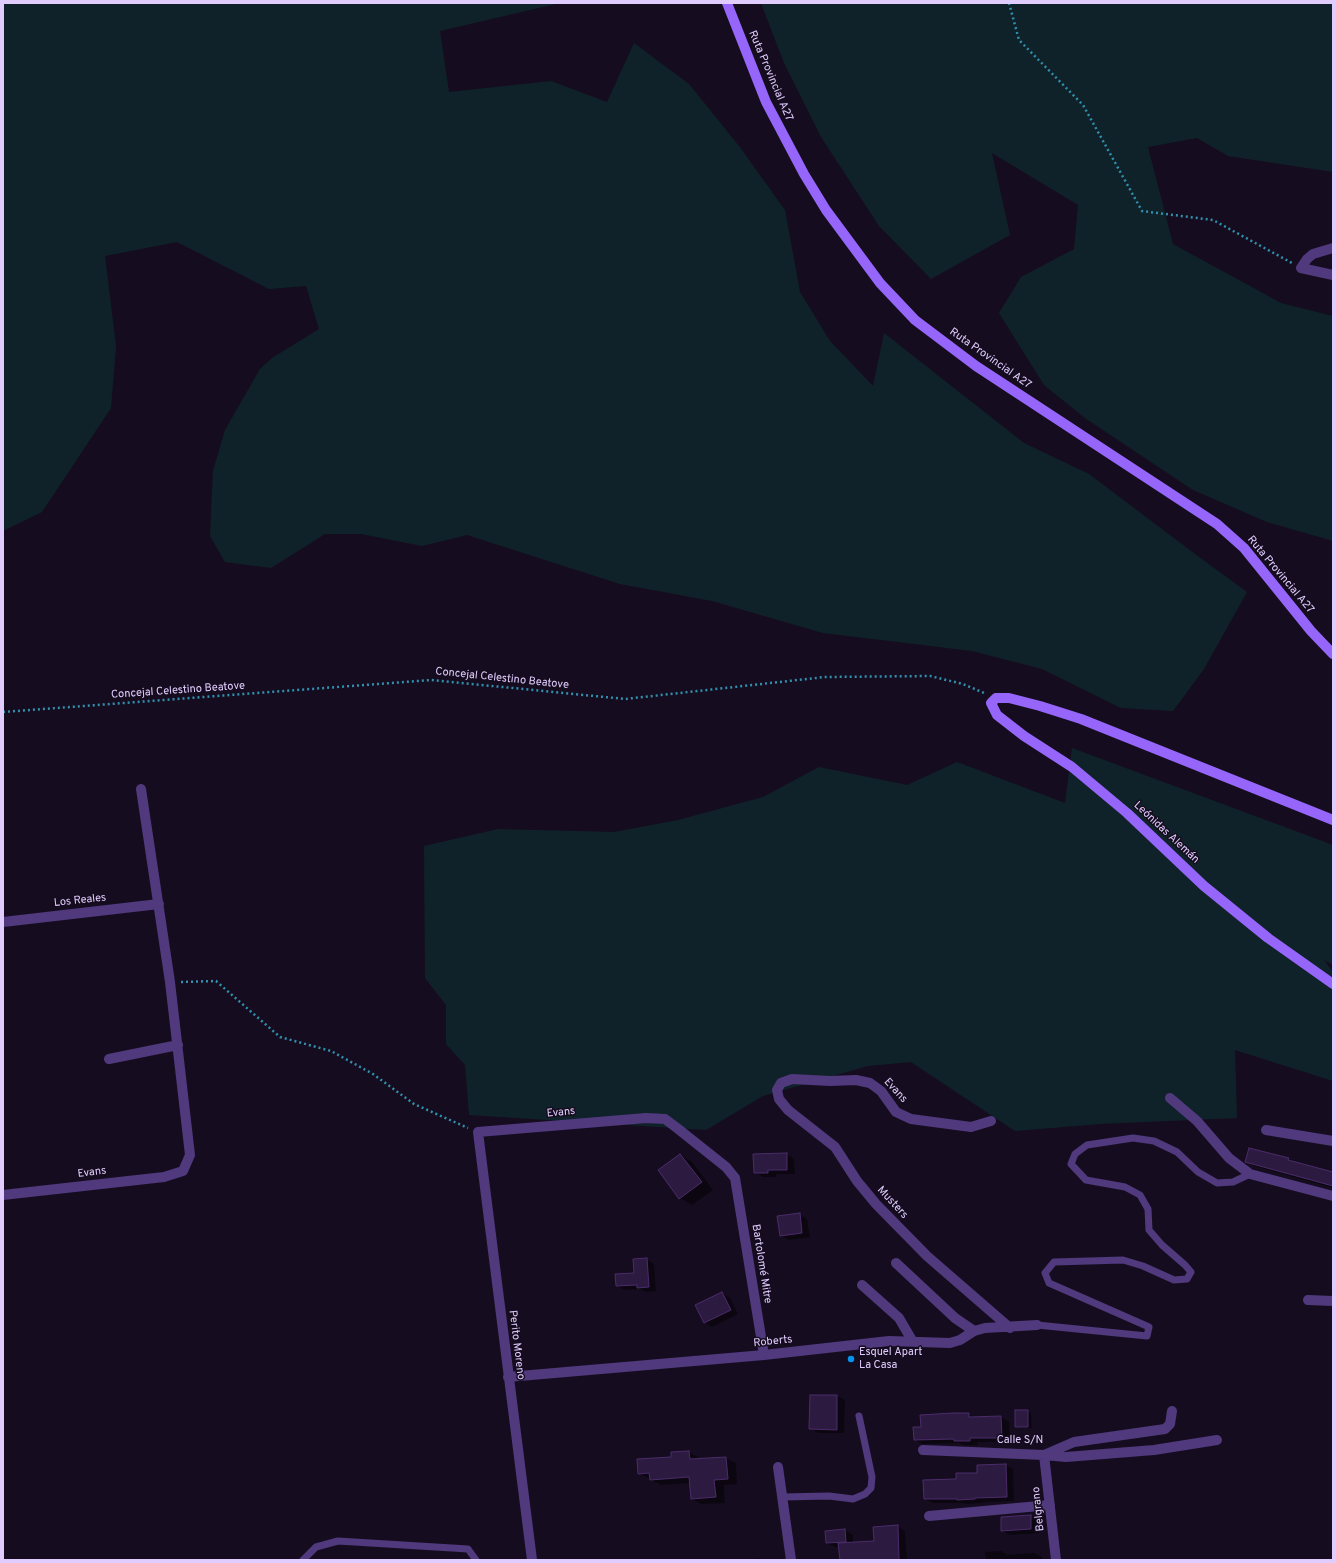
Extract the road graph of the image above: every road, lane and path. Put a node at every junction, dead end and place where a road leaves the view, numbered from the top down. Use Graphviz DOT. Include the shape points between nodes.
graph roads {
  1 [pos="727,3"];
  2 [pos="1009,3"];
  3 [pos="1333,248"];
  4 [pos="1301,268"];
  5 [pos="1333,275"];
  6 [pos="1333,654"];
  7 [pos="996,698"];
  8 [pos="3,712"];
  9 [pos="141,789"];
  10 [pos="1333,820"];
  11 [pos="159,904"];
  12 [pos="3,922"];
  13 [pos="170,982"];
  14 [pos="1333,984"];
  15 [pos="178,1045"];
  16 [pos="109,1059"];
  17 [pos="781,1083"];
  18 [pos="1170,1098"];
  19 [pos="991,1121"];
  20 [pos="1266,1130"];
  21 [pos="478,1132"];
  22 [pos="1333,1141"];
  23 [pos="1250,1174"];
  24 [pos="735,1178"];
  25 [pos="3,1196"];
  26 [pos="1333,1196"];
  27 [pos="896,1263"];
  28 [pos="862,1284"];
  29 [pos="1308,1300"];
  30 [pos="1333,1301"];
  31 [pos="1037,1325"];
  32 [pos="1010,1328"];
  33 [pos="974,1332"];
  34 [pos="913,1342"];
  35 [pos="764,1355"];
  36 [pos="508,1377"];
  37 [pos="1172,1411"];
  38 [pos="859,1416"];
  39 [pos="1217,1440"];
  40 [pos="923,1450"];
  41 [pos="1044,1455"];
  42 [pos="778,1467"];
  43 [pos="782,1497"];
  44 [pos="1050,1505"];
  45 [pos="929,1516"];
  46 [pos="303,1560"];
  47 [pos="476,1560"];
  48 [pos="532,1560"];
  49 [pos="791,1560"];
  50 [pos="1056,1560"];
  1 -- 6 [label="street, Ruta Provincial A27" via="766,102 804,174 826,210 880,283 915,320 976,366 1217,524 1244,548 1311,631"];
  2 -- 4 [label="path" via="1020,40 1084,105 1142,211 1213,220"];
  3 -- 4 [label="street" via="1313,254"];
  4 -- 5 [label="street"];
  7 -- 8 [label="path, Concejal Celestino Beatove" via="963,684 930,676 825,677 625,699 431,680"];
  7 -- 10 [label="street" via="1009,698 1081,719"];
  7 -- 14 [label="street, Leónidas Alemán" via="991,703 997,715 1072,767 1127,813 1204,886 1268,938"];
  9 -- 11 [label="street"];
  11 -- 12 [label="street, Los Reales"];
  11 -- 13 [label="street"];
  13 -- 15 [label="street"];
  13 -- 21 [label="path" via="216,981 280,1037 331,1051 373,1074 414,1104"];
  15 -- 16 [label="street"];
  15 -- 25 [label="street, Evans" via="190,1155 183,1171 164,1177"];
  17 -- 19 [label="street, Evans" via="792,1079 856,1080 870,1083 881,1091 896,1112 911,1119 971,1128"];
  17 -- 32 [label="street, Musters" via="777,1090 778,1099 788,1110 835,1147 876,1204 927,1256"];
  18 -- 23 [label="street" via="1197,1121 1229,1158"];
  20 -- 22 [label="street"];
  21 -- 24 [label="street, Evans" via="646,1118 665,1119 726,1167"];
  21 -- 36 [label="street, Perito Moreno"];
  23 -- 26 [label="street"];
  23 -- 31 [label="lane" via="1233,1182 1217,1183 1198,1172 1177,1152 1154,1141 1132,1138 1087,1145 1074,1154 1071,1164 1086,1180 1125,1187 1140,1195 1148,1209 1149,1230 1191,1272 1187,1279 1174,1280 1123,1260 1054,1262 1045,1273 1049,1283 1148,1327 1147,1336"];
  24 -- 35 [label="street, Bartolomé Mitre"];
  27 -- 33 [label="street" via="955,1318"];
  28 -- 34 [label="street" via="899,1318"];
  29 -- 30 [label="street"];
  31 -- 32 [label="street, Roberts"];
  32 -- 33 [label="street, Roberts" via="985,1328"];
  33 -- 34 [label="street, Roberts" via="950,1343"];
  34 -- 35 [label="street, Roberts" via="889,1341"];
  35 -- 36 [label="street, Roberts"];
  36 -- 48 [label="street, Perito Moreno"];
  37 -- 41 [label="street, Calle S/N" via="1170,1424 1165,1429 1074,1442"];
  38 -- 43 [label="lane" via="872,1477 871,1488 866,1494 853,1499 828,1496"];
  39 -- 41 [label="street" via="1154,1450 1066,1457"];
  40 -- 41 [label="street, Calle S/N"];
  41 -- 44 [label="street, Belgrano"];
  42 -- 43 [label="street"];
  43 -- 49 [label="street"];
  44 -- 45 [label="street"];
  44 -- 50 [label="street, Belgrano"];
  46 -- 47 [label="lane" via="316,1547 338,1541 468,1549"];
}
